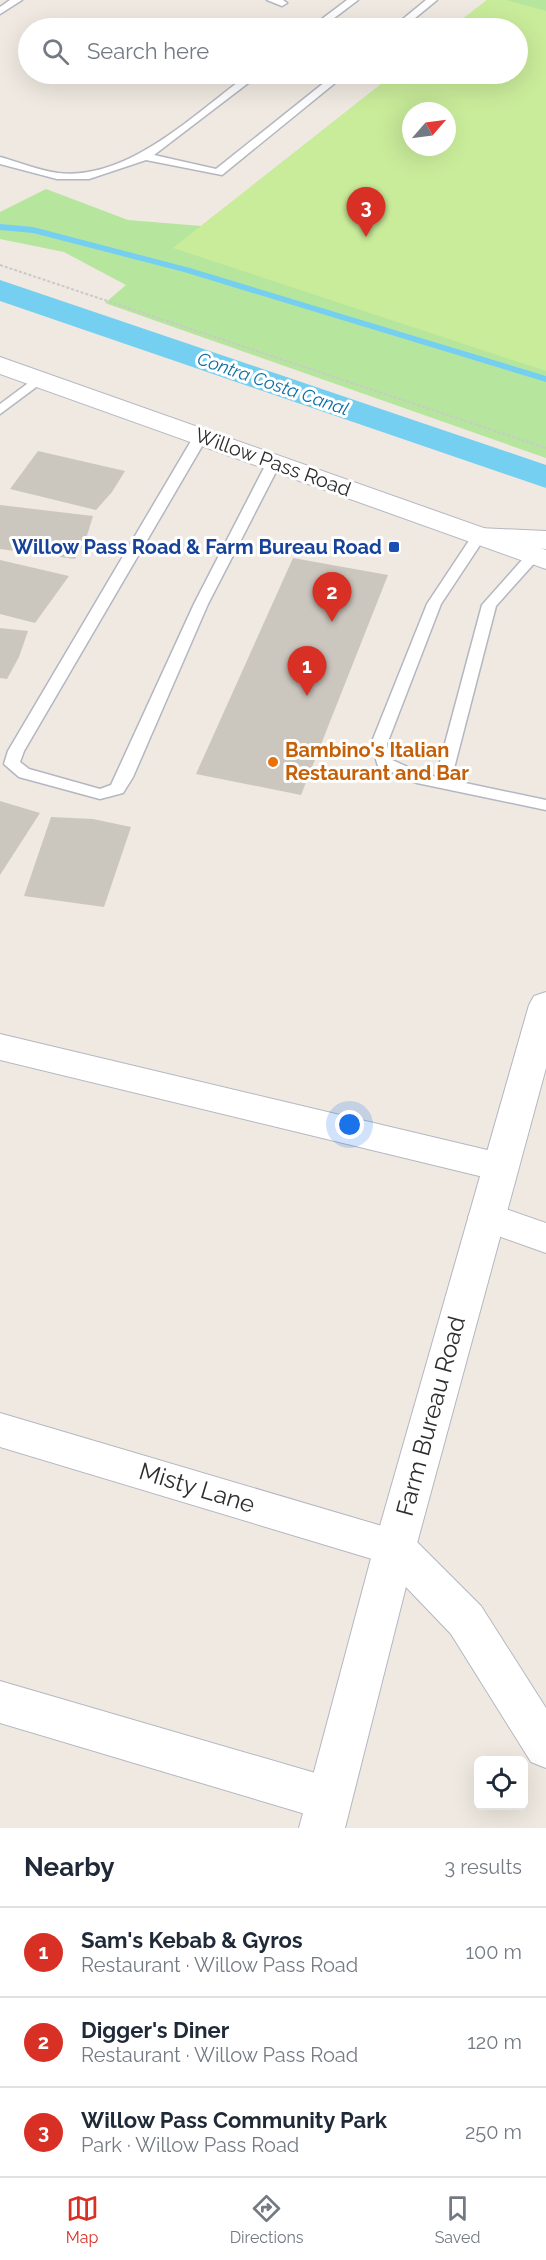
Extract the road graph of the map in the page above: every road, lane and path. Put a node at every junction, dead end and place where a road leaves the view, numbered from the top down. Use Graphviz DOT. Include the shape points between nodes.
graph roads {
  1 [pos="17,0"];
  2 [pos="354,0"];
  3 [pos="432,0"];
  4 [pos="0,11"];
  5 [pos="329,18"];
  6 [pos="410,18"];
  7 [pos="242,84"];
  8 [pos="329,84"];
  9 [pos="145,156"];
  10 [pos="0,160"];
  11 [pos="0,265"];
  12 [pos="0,365"];
  13 [pos="39,379"];
  14 [pos="0,410"];
  15 [pos="201,436"];
  16 [pos="546,448"];
  17 [pos="274,462"];
  18 [pos="479,536"];
  19 [pos="542,552"];
  20 [pos="442,784"];
  21 [pos="546,805"];
  22 [pos="546,1005"];
  23 [pos="0,1047"];
  24 [pos="537,1071"];
  25 [pos="500,1167"];
  26 [pos="486,1217"];
  27 [pos="546,1239"];
  28 [pos="0,1430"];
  29 [pos="394,1547"];
  30 [pos="0,1702"];
  31 [pos="546,1747"];
  32 [pos="325,1813"];
  1 -- 4 [label="lane"];
  2 -- 5 [label="lane"];
  3 -- 6 [label="lane"];
  7 -- 9 [label="lane"];
  8 -- 9 [label="lane" via="218,173"];
  9 -- 10 [label="lane" via="112,171 79,177 42,175"];
  11 -- 16 [label="path"];
  12 -- 13 [label="street, Willow Pass Road"];
  13 -- 14 [label="lane"];
  13 -- 15 [label="street, Willow Pass Road"];
  15 -- 17 [label="street, Willow Pass Road"];
  15 -- 17 [label="lane" via="16,750 12,765 24,773 100,794 117,789 201,604"];
  17 -- 18 [label="street, Willow Pass Road"];
  18 -- 19 [label="street, Willow Pass Road"];
  18 -- 20 [label="lane" via="434,604 379,744 383,762 417,778"];
  19 -- 20 [label="lane" via="489,605"];
  20 -- 21 [label="lane"];
  22 -- 24 [label="street, Farm Bureau Road"];
  23 -- 25 [label="street"];
  24 -- 25 [label="street, Farm Bureau Road"];
  25 -- 26 [label="street, Farm Bureau Road"];
  26 -- 27 [label="street"];
  26 -- 29 [label="street, Farm Bureau Road"];
  28 -- 29 [label="street, Misty Lane"];
  29 -- 31 [label="street" via="466,1620"];
  29 -- 32 [label="street, Farm Bureau Road"];
  30 -- 32 [label="street"];
}
